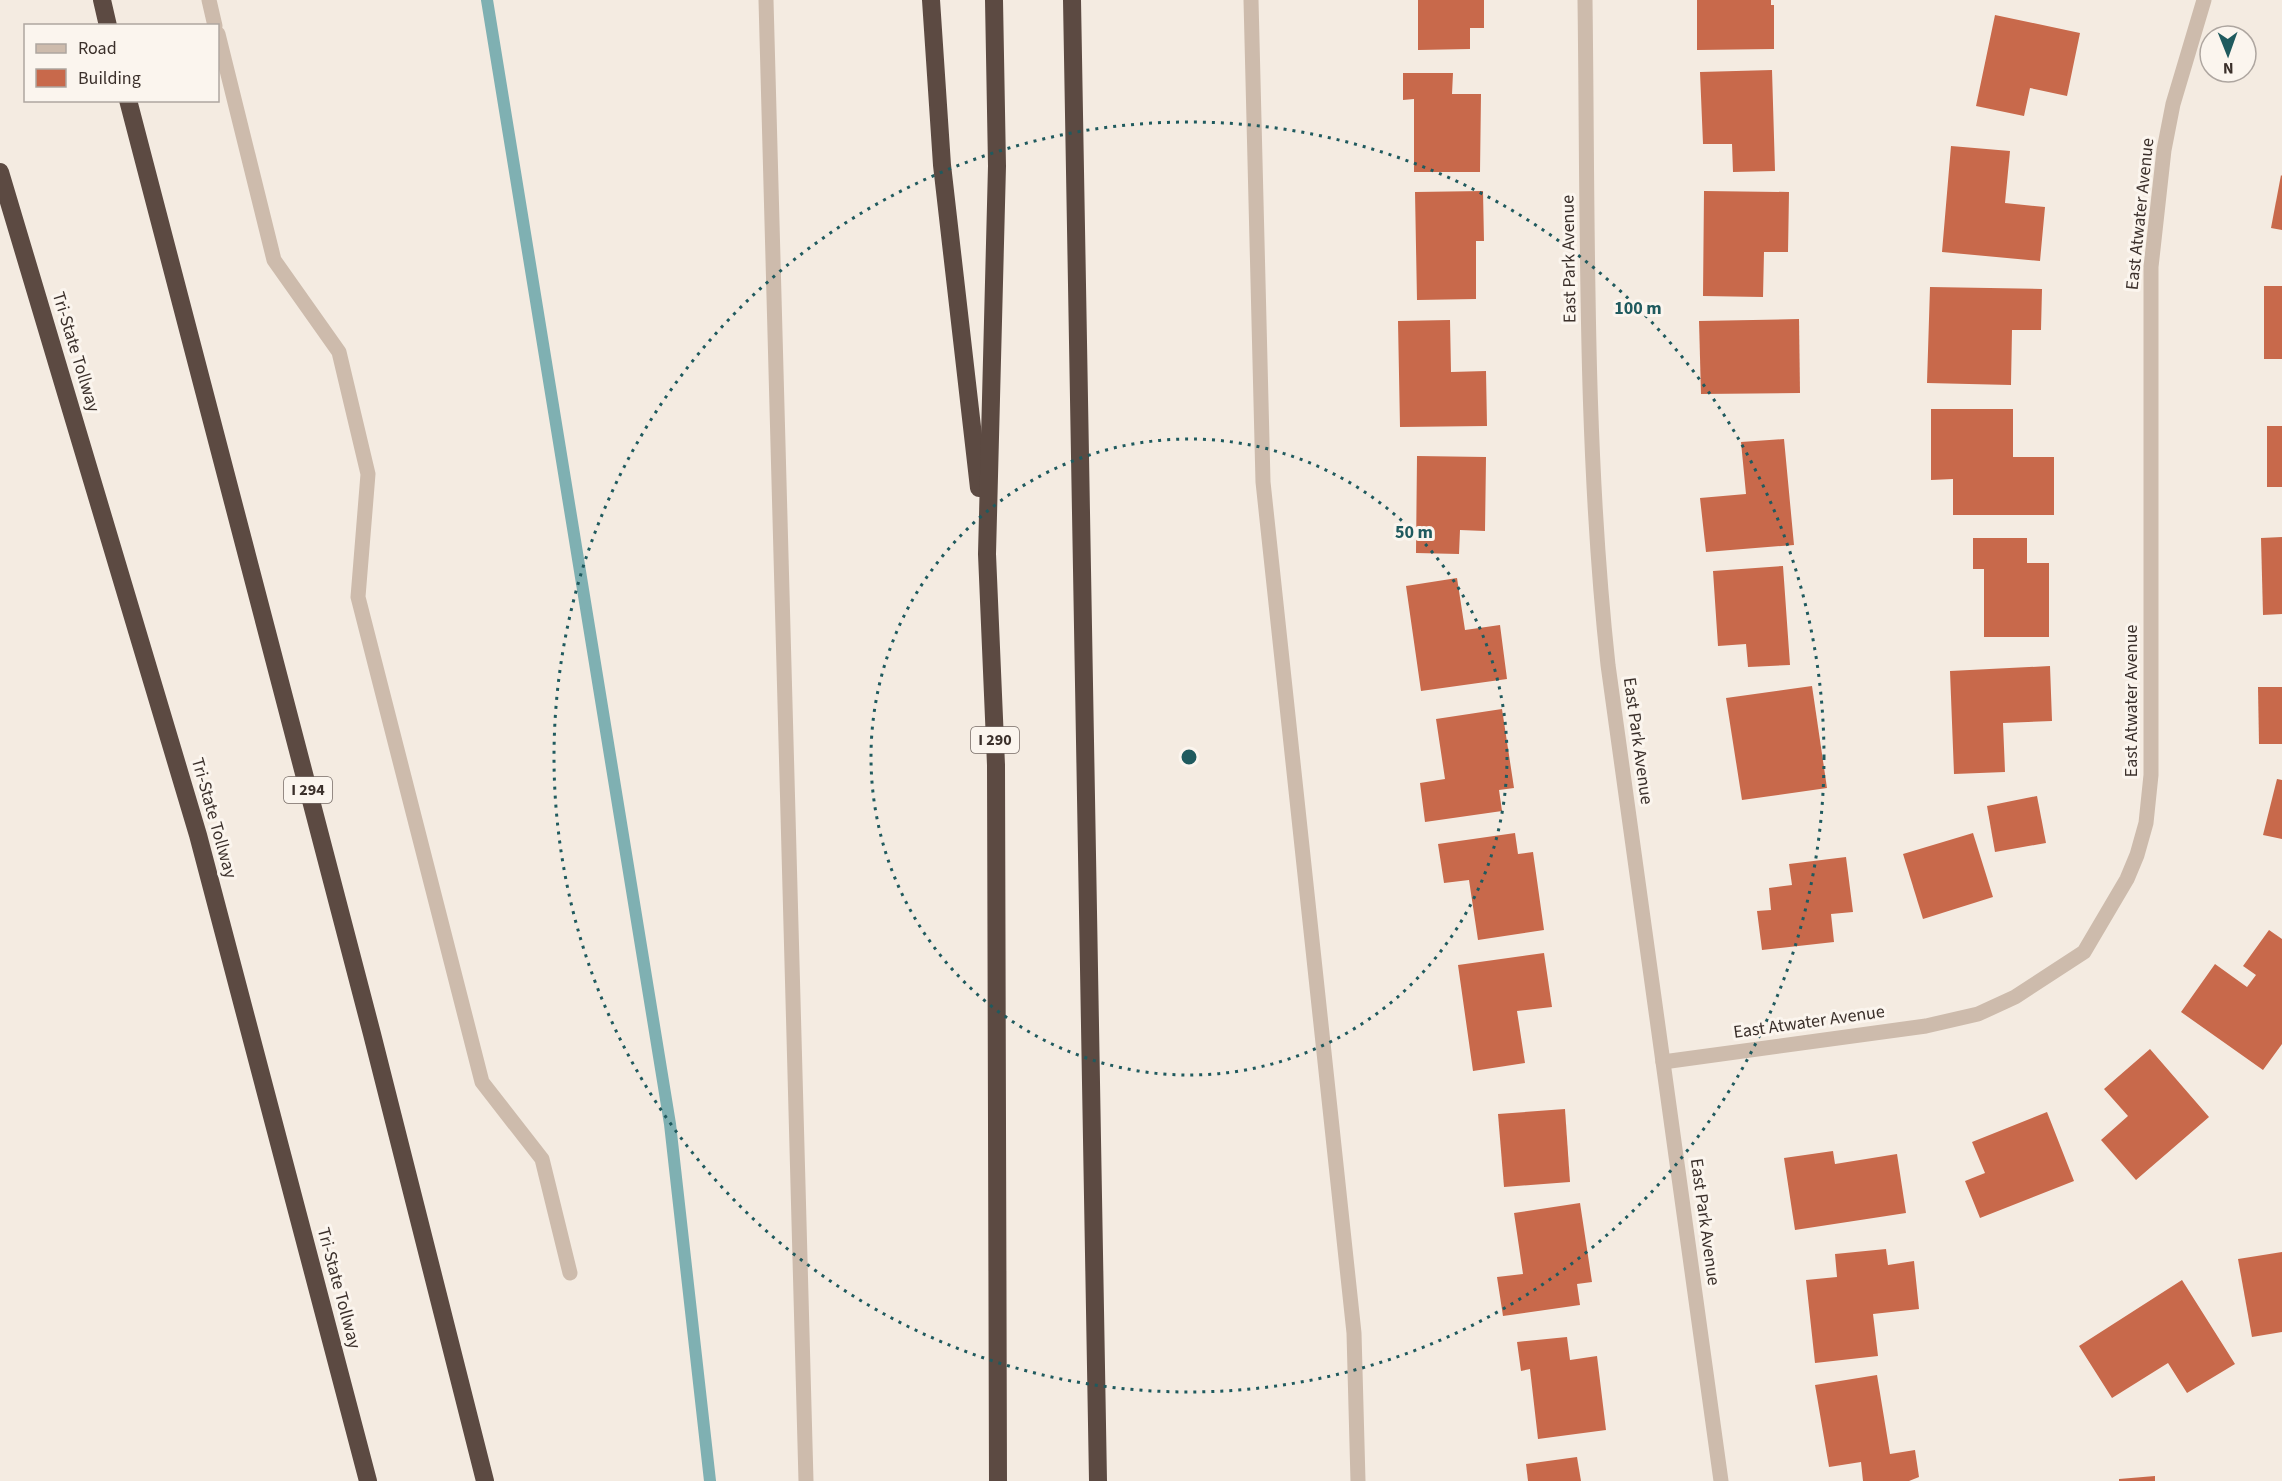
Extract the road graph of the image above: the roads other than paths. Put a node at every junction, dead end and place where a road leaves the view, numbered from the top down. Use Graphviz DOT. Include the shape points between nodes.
graph roads {
  1 [pos="102,0"];
  2 [pos="209,0"];
  3 [pos="766,0"];
  4 [pos="931,0"];
  5 [pos="994,0"];
  6 [pos="1072,0"];
  7 [pos="1251,0"];
  8 [pos="1584,0"];
  9 [pos="2204,0"];
  10 [pos="108,24"];
  11 [pos="215,24"];
  12 [pos="219,38"];
  13 [pos="129,102"];
  14 [pos="0,172"];
  15 [pos="987,554"];
  16 [pos="1663,1062"];
  17 [pos="570,1274"];
  18 [pos="368,1481"];
  19 [pos="485,1481"];
  20 [pos="807,1481"];
  21 [pos="998,1481"];
  22 [pos="1098,1481"];
  23 [pos="1358,1481"];
  24 [pos="1721,1481"];
  1 -- 10 [label="highway"];
  2 -- 11 [label="street"];
  3 -- 20 [label="street"];
  4 -- 15 [label="highway" via="942,165"];
  5 -- 15 [label="highway, I 290" via="997,166"];
  6 -- 22 [label="highway"];
  7 -- 23 [label="street" via="1263,482 1354,1333"];
  8 -- 16 [label="street, East Park Avenue" via="1590,419 1597,558"];
  9 -- 16 [label="street, East Atwater Avenue" via="2179,81 2164,150 2151,267 2151,775 2146,823 2127,879 2084,952 2016,997 1978,1014 1926,1026"];
  12 -- 17 [label="street" via="274,260 339,352 368,474 358,597 482,1082 542,1159"];
  13 -- 19 [label="highway, I 294"];
  14 -- 18 [label="highway, Tri-State Tollway" via="198,836"];
  15 -- 21 [label="highway, I 290" via="996,765"];
  16 -- 24 [label="street, East Park Avenue"];
}
